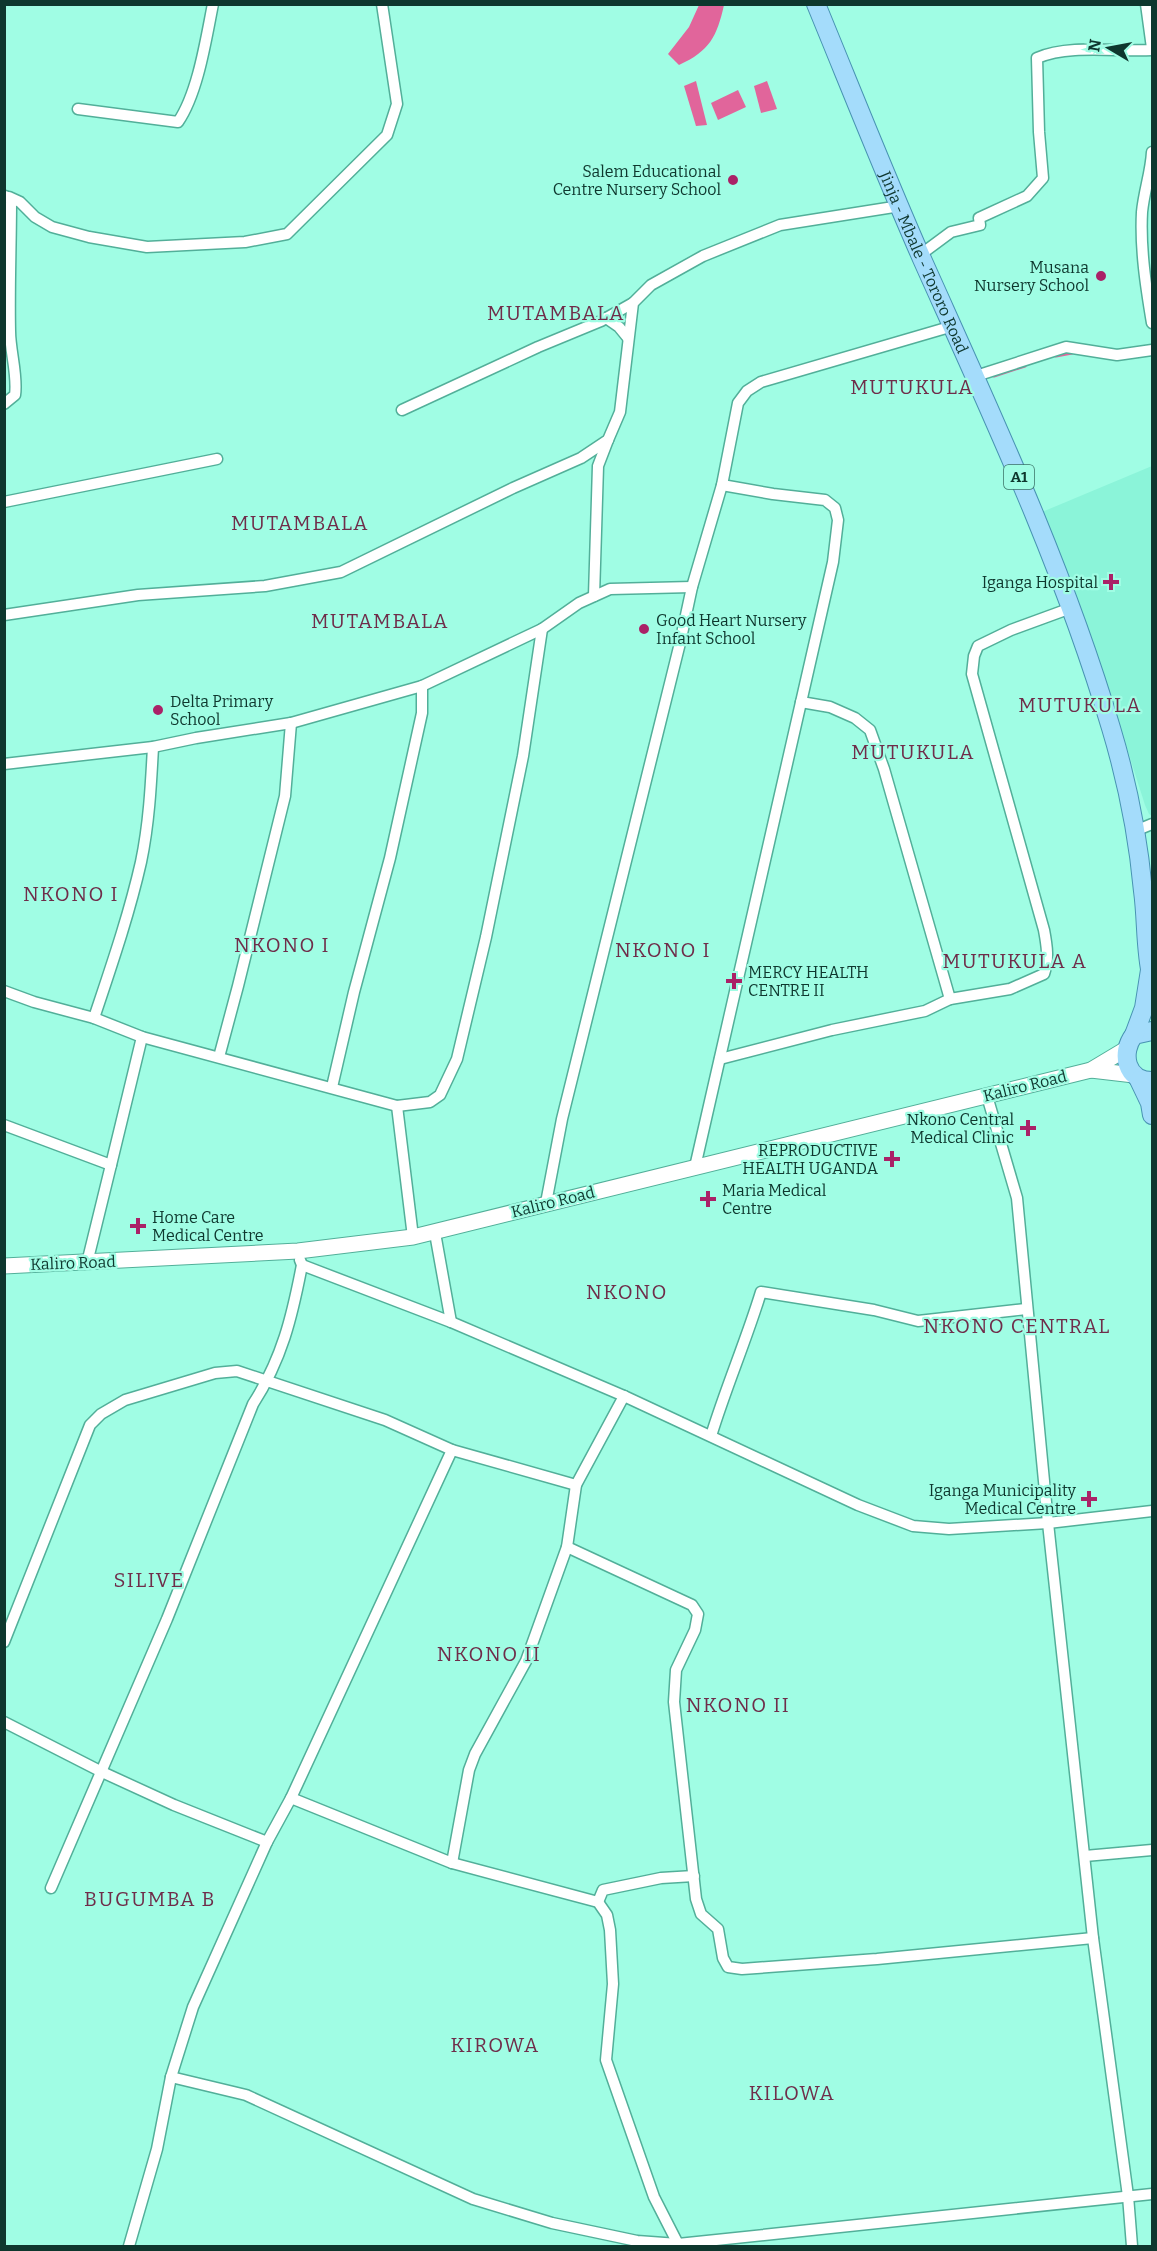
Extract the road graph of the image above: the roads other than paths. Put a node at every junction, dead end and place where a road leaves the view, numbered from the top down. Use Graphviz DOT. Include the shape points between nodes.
graph roads {
  1 [pos="213,4"];
  2 [pos="382,4"];
  3 [pos="816,4"];
  4 [pos="1146,4"];
  5 [pos="1152,49"];
  6 [pos="78,109"];
  7 [pos="1152,152"];
  8 [pos="7,196"];
  9 [pos="900,206"];
  10 [pos="921,255"];
  11 [pos="633,303"];
  12 [pos="606,318"];
  13 [pos="1152,323"];
  14 [pos="953,326"];
  15 [pos="628,338"];
  16 [pos="1152,350"];
  17 [pos="976,376"];
  18 [pos="4,404"];
  19 [pos="402,410"];
  20 [pos="608,440"];
  21 [pos="216,459"];
  22 [pos="722,485"];
  23 [pos="4,502"];
  24 [pos="692,588"];
  25 [pos="594,596"];
  26 [pos="1071,608"];
  27 [pos="4,615"];
  28 [pos="542,629"];
  29 [pos="422,686"];
  30 [pos="801,702"];
  31 [pos="291,723"];
  32 [pos="153,747"];
  33 [pos="4,764"];
  34 [pos="1152,824"];
  35 [pos="1135,831"];
  36 [pos="1151,975"];
  37 [pos="4,991"];
  38 [pos="950,999"];
  39 [pos="94,1018"];
  40 [pos="1152,1030"];
  41 [pos="142,1037"];
  42 [pos="1130,1042"];
  43 [pos="219,1057"];
  44 [pos="720,1059"];
  45 [pos="1091,1070"];
  46 [pos="1142,1078"];
  47 [pos="332,1088"];
  48 [pos="987,1096"];
  49 [pos="397,1106"];
  50 [pos="1152,1115"];
  51 [pos="4,1125"];
  52 [pos="111,1165"];
  53 [pos="695,1167"];
  54 [pos="546,1203"];
  55 [pos="435,1233"];
  56 [pos="413,1237"];
  57 [pos="300,1258"];
  58 [pos="87,1263"];
  59 [pos="4,1266"];
  60 [pos="1026,1309"];
  61 [pos="451,1322"];
  62 [pos="269,1380"];
  63 [pos="624,1396"];
  64 [pos="711,1436"];
  65 [pos="452,1450"];
  66 [pos="576,1485"];
  67 [pos="1152,1511"];
  68 [pos="1048,1523"];
  69 [pos="567,1546"];
  70 [pos="4,1642"];
  71 [pos="4,1722"];
  72 [pos="102,1772"];
  73 [pos="291,1797"];
  74 [pos="267,1842"];
  75 [pos="1152,1850"];
  76 [pos="1085,1856"];
  77 [pos="452,1863"];
  78 [pos="694,1876"];
  79 [pos="51,1888"];
  80 [pos="598,1902"];
  81 [pos="1093,1938"];
  82 [pos="171,2077"];
  83 [pos="1152,2194"];
  84 [pos="1128,2196"];
  85 [pos="678,2245"];
  86 [pos="129,2247"];
  87 [pos="1132,2247"];
  1 -- 6 [label="street" via="201,61 178,122"];
  2 -- 8 [label="street" via="397,104 387,135 287,234 245,242 147,247 52,227"];
  3 -- 9 [label="main road, Jinja - Mbale - Tororo Road / A1"];
  4 -- 5 [label="street"];
  5 -- 10 [label="street" via="1071,50 1037,58 1043,178 1027,196 979,218 980,225 951,232"];
  7 -- 13 [label="street" via="1142,212 1143,261"];
  8 -- 18 [label="street" via="11,200 10,332 17,385 15,395"];
  9 -- 10 [label="main road, Jinja - Mbale - Tororo Road / A1"];
  9 -- 11 [label="street" via="780,225 703,256 651,285"];
  10 -- 14 [label="main road, Jinja - Mbale - Tororo Road / A1"];
  11 -- 12 [label="street"];
  11 -- 15 [label="street"];
  12 -- 15 [label="street"];
  12 -- 19 [label="street"];
  14 -- 17 [label="main road, Jinja - Mbale - Tororo Road / A1"];
  14 -- 22 [label="street" via="761,382 747,391 738,403"];
  15 -- 20 [label="street" via="620,412"];
  16 -- 17 [label="street" via="1117,355 1066,348"];
  17 -- 26 [label="main road, Jinja - Mbale - Tororo Road / A1" via="1053,556"];
  20 -- 25 [label="street" via="598,466"];
  20 -- 27 [label="street" via="581,459 341,572 265,586 138,595"];
  21 -- 23 [label="street"];
  22 -- 24 [label="street"];
  22 -- 30 [label="street" via="825,500 835,508 838,520 833,562"];
  24 -- 25 [label="street" via="610,589"];
  24 -- 54 [label="street" via="562,1119"];
  25 -- 28 [label="street"];
  26 -- 35 [label="main road, Jinja - Mbale - Tororo Road / A1" via="1111,727"];
  26 -- 38 [label="street" via="978,646 972,674 1044,930 1044,974 1010,989"];
  28 -- 29 [label="street"];
  28 -- 49 [label="street" via="523,756 457,1059 440,1095 430,1102"];
  29 -- 31 [label="street"];
  29 -- 47 [label="street" via="422,713 390,858"];
  30 -- 38 [label="street" via="830,707 870,730"];
  30 -- 44 [label="street"];
  31 -- 32 [label="street"];
  31 -- 43 [label="street" via="285,796"];
  32 -- 33 [label="street"];
  32 -- 39 [label="street" via="151,801 141,862"];
  34 -- 35 [label="street"];
  35 -- 36 [label="main road, Jinja - Mbale - Tororo Road / A1"];
  36 -- 42 [label="main road, Jinja - Mbale - Tororo Road / A1" via="1144,1008"];
  37 -- 39 [label="street"];
  38 -- 44 [label="street" via="925,1011"];
  39 -- 41 [label="street"];
  40 -- 42 [label="main road"];
  41 -- 43 [label="street"];
  41 -- 52 [label="street"];
  42 -- 45 [label="main road, Kaliro Road"];
  42 -- 46 [label="main road" via="1128,1064"];
  43 -- 47 [label="street"];
  44 -- 53 [label="street"];
  45 -- 46 [label="main road, Kaliro Road"];
  45 -- 48 [label="main road, Kaliro Road"];
  46 -- 50 [label="main road"];
  47 -- 49 [label="street"];
  48 -- 53 [label="main road, Kaliro Road"];
  48 -- 60 [label="street" via="1017,1198"];
  49 -- 56 [label="street"];
  51 -- 52 [label="street"];
  52 -- 58 [label="street"];
  53 -- 54 [label="main road, Kaliro Road"];
  54 -- 55 [label="main road, Kaliro Road"];
  55 -- 56 [label="main road, Kaliro Road"];
  55 -- 61 [label="street"];
  56 -- 57 [label="main road, Kaliro Road"];
  57 -- 58 [label="main road, Kaliro Road"];
  57 -- 61 [label="street"];
  57 -- 62 [label="street" via="290,1325"];
  58 -- 59 [label="main road, Kaliro Road"];
  60 -- 64 [label="street" via="918,1321 761,1292"];
  60 -- 68 [label="street"];
  61 -- 63 [label="street"];
  62 -- 65 [label="street" via="385,1420"];
  62 -- 70 [label="street" via="237,1371 215,1373 125,1401 101,1414 90,1425 79,1449"];
  62 -- 72 [label="street" via="248,1415"];
  63 -- 64 [label="street"];
  63 -- 66 [label="street"];
  64 -- 68 [label="street" via="858,1505 913,1526 949,1529"];
  65 -- 66 [label="street"];
  65 -- 73 [label="street"];
  66 -- 69 [label="street"];
  67 -- 68 [label="street"];
  68 -- 76 [label="street"];
  69 -- 77 [label="street" via="526,1661 469,1770"];
  69 -- 78 [label="street" via="692,1605 698,1614 695,1630 676,1670 674,1702"];
  71 -- 72 [label="street"];
  72 -- 74 [label="street"];
  72 -- 79 [label="street"];
  73 -- 74 [label="street"];
  73 -- 77 [label="street"];
  74 -- 82 [label="street" via="193,2007"];
  75 -- 76 [label="street"];
  76 -- 81 [label="street"];
  77 -- 80 [label="street"];
  78 -- 80 [label="street" via="661,1878 603,1890"];
  78 -- 81 [label="street" via="701,1914 718,1929 728,1967 877,1959"];
  80 -- 85 [label="street" via="607,1915 610,1930 612,1984 606,2060 654,2197"];
  81 -- 84 [label="street"];
  82 -- 85 [label="street" via="246,2095 473,2199 552,2223 637,2241"];
  82 -- 86 [label="street" via="157,2149"];
  83 -- 84 [label="street"];
  84 -- 85 [label="street"];
  84 -- 87 [label="street"];
}
